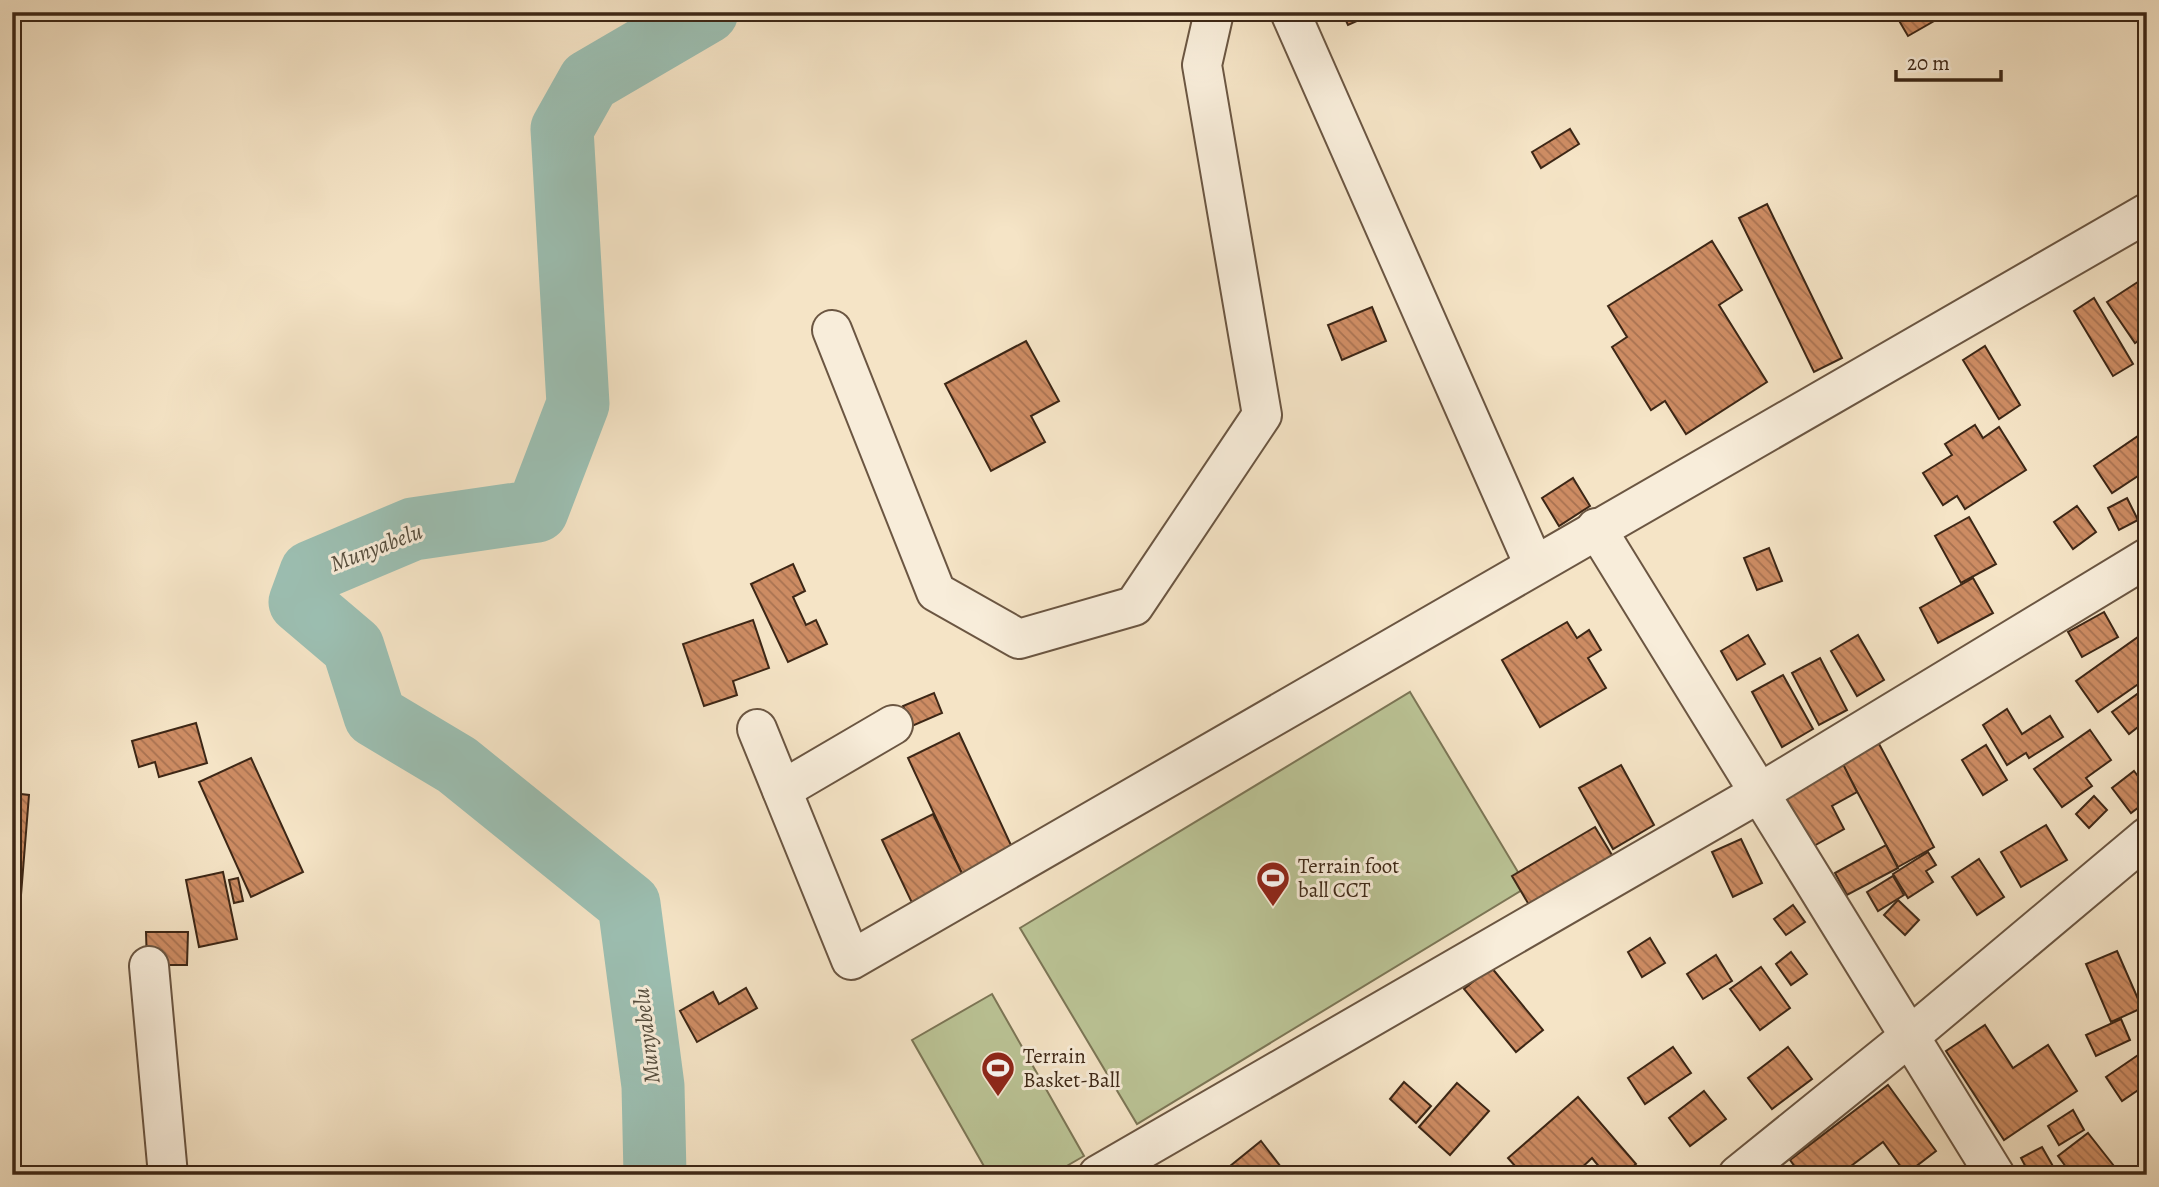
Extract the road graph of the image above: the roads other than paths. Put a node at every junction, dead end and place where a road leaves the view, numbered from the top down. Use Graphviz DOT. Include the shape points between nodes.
graph roads {
  1 [pos="1214,12"];
  2 [pos="1290,12"];
  3 [pos="2147,213"];
  4 [pos="832,330"];
  5 [pos="1596,528"];
  6 [pos="2147,558"];
  7 [pos="1534,565"];
  8 [pos="893,724"];
  9 [pos="757,729"];
  10 [pos="782,790"];
  11 [pos="1761,792"];
  12 [pos="2147,836"];
  13 [pos="149,966"];
  14 [pos="1910,1036"];
  15 [pos="168,1175"];
  16 [pos="1098,1175"];
  17 [pos="1738,1175"];
  18 [pos="1995,1175"];
  1 -- 4 [label="street" via="1202,65 1262,415 1134,606 1019,639 936,592"];
  2 -- 7 [label="street"];
  3 -- 5 [label="street"];
  5 -- 7 [label="street"];
  5 -- 11 [label="street"];
  6 -- 11 [label="street"];
  7 -- 10 [label="street" via="851,960"];
  8 -- 10 [label="street"];
  9 -- 10 [label="street"];
  11 -- 14 [label="street"];
  11 -- 16 [label="street"];
  12 -- 14 [label="street"];
  13 -- 15 [label="street"];
  14 -- 17 [label="street"];
  14 -- 18 [label="street"];
}
